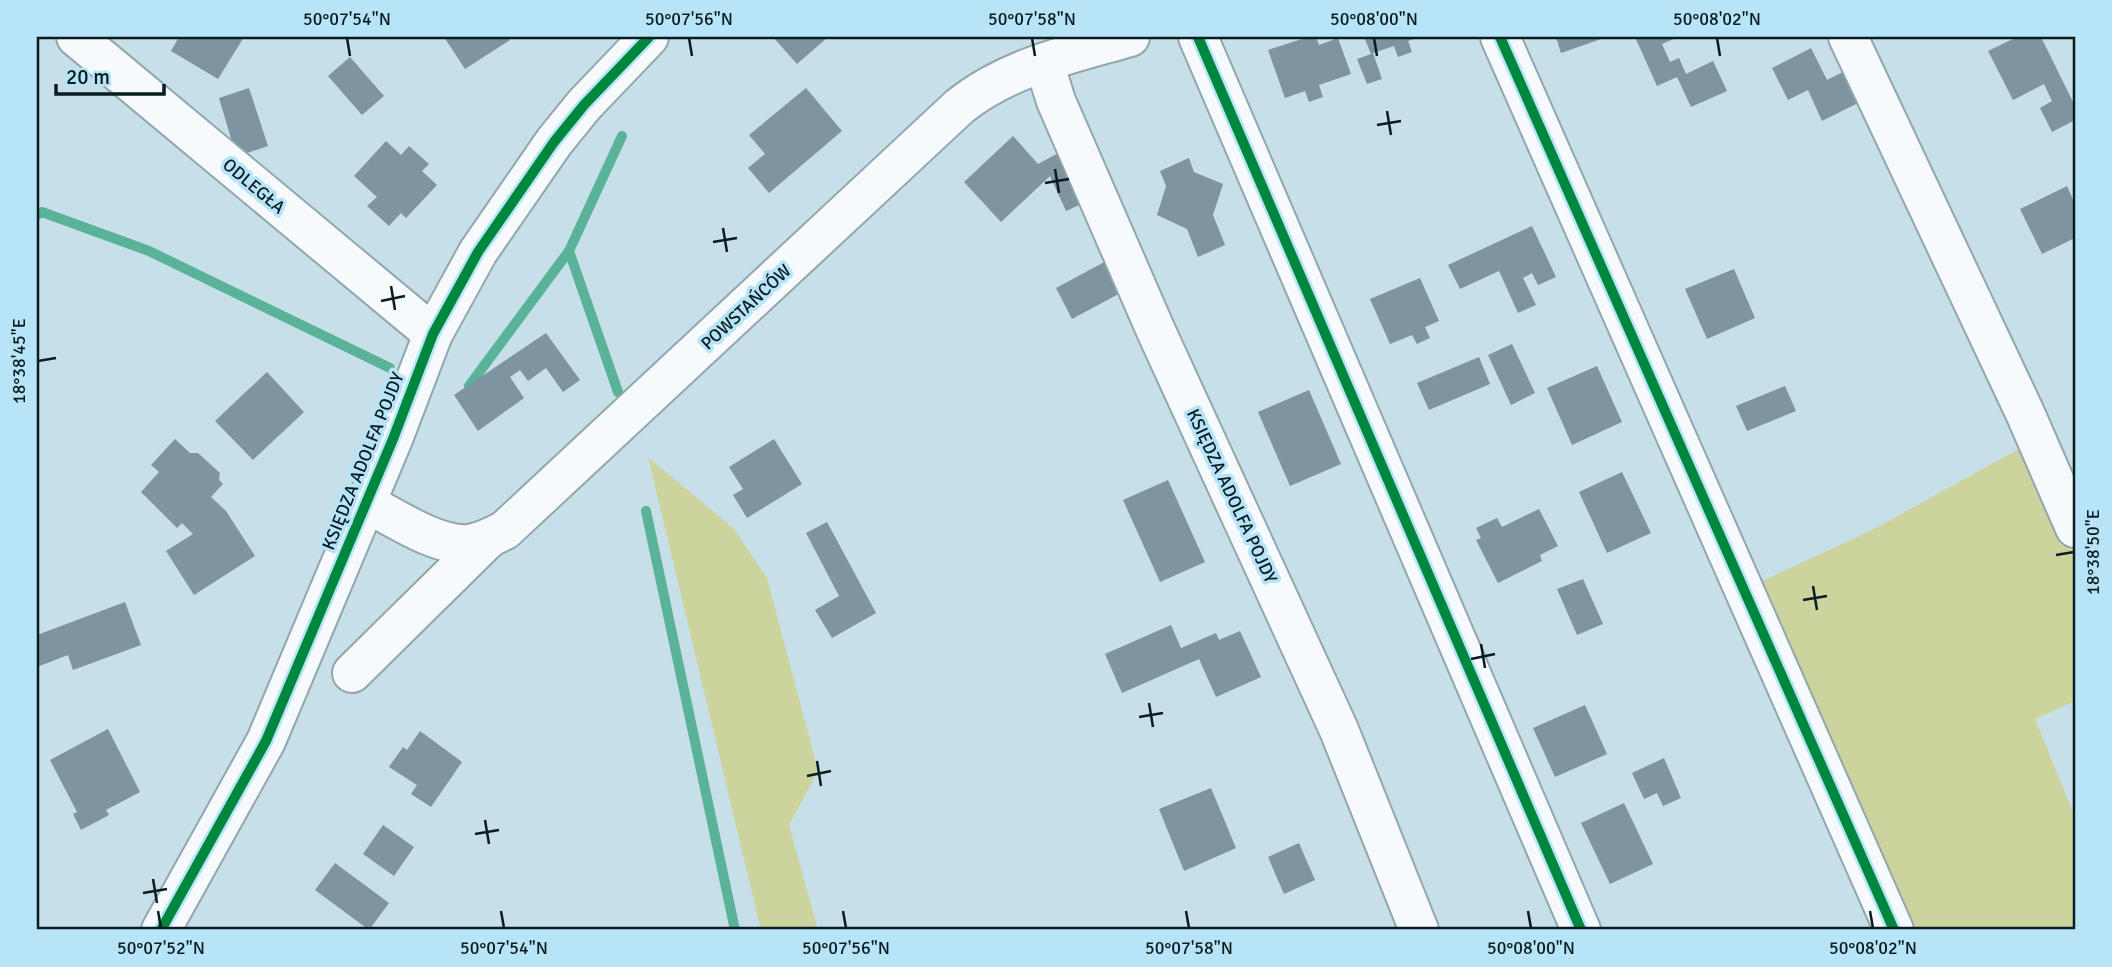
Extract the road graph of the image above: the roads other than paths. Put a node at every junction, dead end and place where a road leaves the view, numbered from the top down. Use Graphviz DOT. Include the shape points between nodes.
graph roads {
  1 [pos="76,37"];
  2 [pos="647,37"];
  3 [pos="1130,37"];
  4 [pos="1198,37"];
  5 [pos="1500,37"];
  6 [pos="1848,37"];
  7 [pos="1044,63"];
  8 [pos="433,334"];
  9 [pos="366,503"];
  10 [pos="2075,528"];
  11 [pos="487,540"];
  12 [pos="352,673"];
  13 [pos="164,928"];
  14 [pos="1419,930"];
  15 [pos="1581,930"];
  16 [pos="1894,930"];
  1 -- 8 [label="street, ODLEGŁA"];
  2 -- 8 [label="street, KSIĘDZA ADOLFA POJDY" via="554,142 478,252"];
  3 -- 7 [label="street, POWSTAŃCÓW"];
  4 -- 15 [label="street"];
  5 -- 16 [label="street"];
  6 -- 10 [label="street"];
  7 -- 11 [label="street, POWSTAŃCÓW" via="998,80 960,106 523,516"];
  7 -- 14 [label="street, KSIĘDZA ADOLFA POJDY" via="1056,101 1156,331 1339,730"];
  8 -- 9 [label="street, KSIĘDZA ADOLFA POJDY"];
  9 -- 11 [label="street, POWSTAŃCÓW" via="448,542"];
  9 -- 13 [label="street, KSIĘDZA ADOLFA POJDY" via="266,741"];
  11 -- 12 [label="street"];
}
